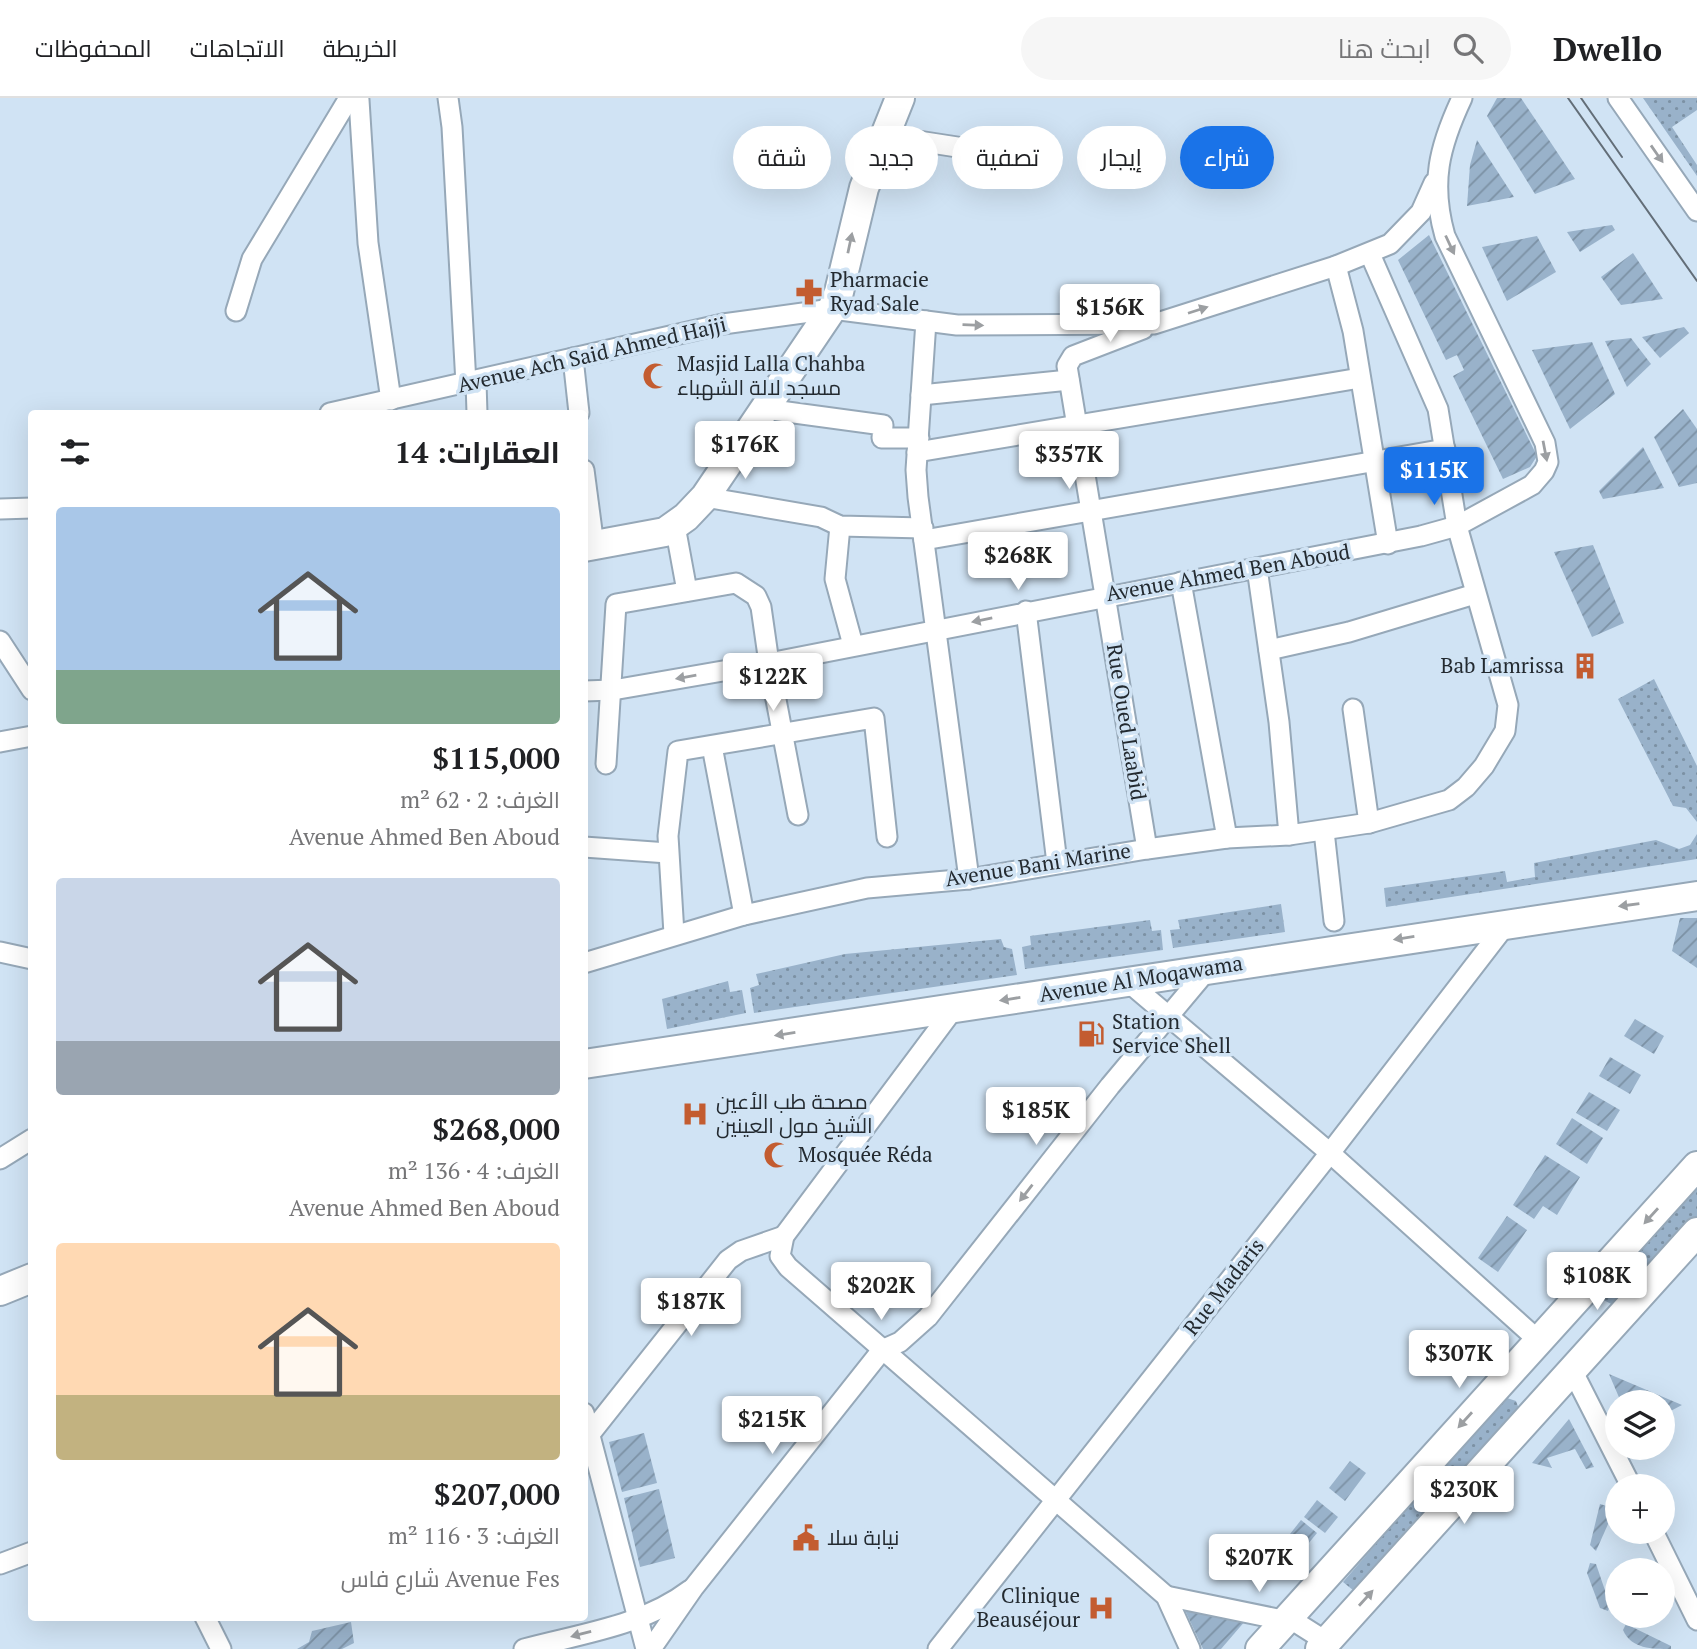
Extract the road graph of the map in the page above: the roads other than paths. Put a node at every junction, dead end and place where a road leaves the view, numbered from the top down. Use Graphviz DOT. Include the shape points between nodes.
graph roads {
  1 [pos="350,98"];
  2 [pos="448,98"];
  3 [pos="900,98"];
  4 [pos="1462,98"];
  5 [pos="1618,98"];
  6 [pos="890,126"];
  7 [pos="1436,179"];
  8 [pos="864,189"];
  9 [pos="1697,211"];
  10 [pos="1370,254"];
  11 [pos="1336,266"];
  12 [pos="832,309"];
  13 [pos="236,311"];
  14 [pos="926,321"];
  15 [pos="1154,324"];
  16 [pos="573,358"];
  17 [pos="1360,378"];
  18 [pos="1069,380"];
  19 [pos="471,383"];
  20 [pos="921,395"];
  21 [pos="391,400"];
  22 [pos="765,409"];
  23 [pos="344,410"];
  24 [pos="476,410"];
  25 [pos="579,410"];
  26 [pos="1078,426"];
  27 [pos="918,445"];
  28 [pos="1445,449"];
  29 [pos="1375,463"];
  30 [pos="705,497"];
  31 [pos="28,508"];
  32 [pos="0,509"];
  33 [pos="1092,509"];
  34 [pos="675,526"];
  35 [pos="840,526"];
  36 [pos="1457,526"];
  37 [pos="923,534"];
  38 [pos="1388,544"];
  39 [pos="589,546"];
  40 [pos="1257,568"];
  41 [pos="1181,582"];
  42 [pos="687,591"];
  43 [pos="1475,594"];
  44 [pos="1106,595"];
  45 [pos="1026,611"];
  46 [pos="936,629"];
  47 [pos="0,641"];
  48 [pos="853,645"];
  49 [pos="1269,650"];
  50 [pos="23,662"];
  51 [pos="769,663"];
  52 [pos="613,690"];
  53 [pos="588,691"];
  54 [pos="1353,709"];
  55 [pos="782,731"];
  56 [pos="28,737"];
  57 [pos="0,742"];
  58 [pos="712,746"];
  59 [pos="606,765"];
  60 [pos="798,815"];
  61 [pos="1369,823"];
  62 [pos="1324,831"];
  63 [pos="1289,835"];
  64 [pos="887,837"];
  65 [pos="1227,838"];
  66 [pos="588,848"];
  67 [pos="1147,849"];
  68 [pos="668,853"];
  69 [pos="1057,863"];
  70 [pos="969,879"];
  71 [pos="1697,896"];
  72 [pos="744,915"];
  73 [pos="1334,921"];
  74 [pos="1508,922"];
  75 [pos="674,934"];
  76 [pos="0,953"];
  77 [pos="28,958"];
  78 [pos="588,962"];
  79 [pos="1208,969"];
  80 [pos="1127,981"];
  81 [pos="955,1007"];
  82 [pos="1169,1015"];
  83 [pos="588,1063"];
  84 [pos="28,1142"];
  85 [pos="1330,1153"];
  86 [pos="0,1159"];
  87 [pos="1697,1166"];
  88 [pos="1697,1232"];
  89 [pos="784,1236"];
  90 [pos="28,1280"];
  91 [pos="0,1291"];
  92 [pos="1538,1340"];
  93 [pos="883,1350"];
  94 [pos="1571,1371"];
  95 [pos="588,1427"];
  96 [pos="590,1434"];
  97 [pos="1625,1474"];
  98 [pos="1056,1499"];
  99 [pos="1659,1544"];
  100 [pos="28,1554"];
  101 [pos="0,1564"];
  102 [pos="694,1587"];
  103 [pos="1166,1596"];
  104 [pos="638,1618"];
  105 [pos="1285,1620"];
  106 [pos="1697,1620"];
  107 [pos="207,1621"];
  108 [pos="1323,1646"];
  109 [pos="220,1649"];
  110 [pos="524,1649"];
  111 [pos="648,1649"];
  112 [pos="938,1649"];
  113 [pos="1189,1649"];
  114 [pos="1259,1649"];
  1 -- 13 [label="street" via="252,259"];
  1 -- 21 [label="street" via="359,100 368,243"];
  2 -- 19 [label="street"];
  3 -- 6 [label="street"];
  4 -- 7 [label="street"];
  5 -- 9 [label="street, one-way"];
  7 -- 10 [label="street, Avenue Ach Said Ahmed Hajji" via="1410,227 1397,240"];
  7 -- 36 [label="street, Avenue Ahmed Ben Aboud, one-way" via="1445,236 1548,453 1544,471 1532,485"];
  12 -- 8 [label="street, one-way"];
  10 -- 11 [label="street, Avenue Ach Said Ahmed Hajji"];
  10 -- 28 [label="street, Avenue Bani Marine" via="1431,387"];
  15 -- 11 [label="street, Avenue Ach Said Ahmed Hajji, one-way"];
  11 -- 17 [label="street"];
  12 -- 14 [label="street, Avenue Ach Said Ahmed Hajji"];
  12 -- 16 [label="street, Avenue Ach Said Ahmed Hajji" via="723,324"];
  12 -- 22 [label="street"];
  14 -- 15 [label="street, Avenue Ach Said Ahmed Hajji, one-way" via="985,326"];
  14 -- 20 [label="street"];
  15 -- 18 [label="street" via="1073,356 1067,366"];
  16 -- 19 [label="street, Avenue Ach Said Ahmed Hajji"];
  16 -- 25 [label="street"];
  17 -- 26 [label="street"];
  17 -- 29 [label="street"];
  18 -- 20 [label="street"];
  18 -- 26 [label="street, Rue Oued Laabid"];
  19 -- 21 [label="street, Avenue Ach Said Ahmed Hajji"];
  19 -- 24 [label="street"];
  20 -- 27 [label="street"];
  21 -- 23 [label="street, Avenue Ach Said Ahmed Hajji"];
  22 -- 27 [label="street" via="883,425 882,438"];
  22 -- 30 [label="street"];
  26 -- 27 [label="street"];
  26 -- 33 [label="street, Rue Oued Laabid"];
  27 -- 37 [label="street"];
  28 -- 29 [label="street"];
  28 -- 36 [label="street, Avenue Bani Marine"];
  29 -- 33 [label="street"];
  29 -- 38 [label="street"];
  30 -- 34 [label="street"];
  30 -- 35 [label="street" via="821,517"];
  31 -- 32 [label="street"];
  33 -- 37 [label="street"];
  33 -- 44 [label="street, Rue Oued Laabid"];
  34 -- 39 [label="street" via="656,535"];
  34 -- 42 [label="street"];
  35 -- 37 [label="street"];
  35 -- 48 [label="street" via="835,579"];
  36 -- 38 [label="street, Avenue Ahmed Ben Aboud"];
  36 -- 43 [label="street, Avenue Bani Marine"];
  37 -- 46 [label="street"];
  38 -- 40 [label="street, Avenue Ahmed Ben Aboud"];
  40 -- 41 [label="street, Avenue Ahmed Ben Aboud"];
  40 -- 49 [label="street"];
  41 -- 44 [label="street, Avenue Ahmed Ben Aboud"];
  41 -- 65 [label="street"];
  42 -- 51 [label="street" via="736,583 756,596"];
  42 -- 52 [label="street" via="615,604 610,655"];
  43 -- 49 [label="street" via="1349,632"];
  43 -- 61 [label="street, Avenue Bani Marine" via="1508,705 1505,731 1466,787 1449,800"];
  44 -- 45 [label="street, Avenue Ahmed Ben Aboud"];
  44 -- 67 [label="street, Rue Oued Laabid"];
  45 -- 46 [label="street, Avenue Ahmed Ben Aboud, one-way"];
  45 -- 69 [label="street"];
  46 -- 48 [label="street, Avenue Ahmed Ben Aboud"];
  46 -- 70 [label="street"];
  47 -- 50 [label="street"];
  48 -- 51 [label="street, Avenue Ahmed Ben Aboud"];
  49 -- 63 [label="street"];
  51 -- 52 [label="street, Avenue Ahmed Ben Aboud, one-way"];
  51 -- 55 [label="street"];
  52 -- 53 [label="street, Avenue Ahmed Ben Aboud"];
  52 -- 59 [label="street"];
  54 -- 61 [label="street"];
  55 -- 58 [label="street"];
  55 -- 60 [label="street"];
  55 -- 64 [label="street" via="874,718"];
  56 -- 57 [label="street"];
  58 -- 68 [label="street" via="678,751"];
  58 -- 72 [label="street"];
  61 -- 62 [label="street, Avenue Bani Marine"];
  62 -- 63 [label="street, Avenue Bani Marine"];
  62 -- 73 [label="street"];
  63 -- 65 [label="street, Avenue Bani Marine"];
  65 -- 67 [label="street, Avenue Bani Marine"];
  66 -- 68 [label="street"];
  67 -- 69 [label="street, Avenue Bani Marine"];
  68 -- 75 [label="street"];
  69 -- 70 [label="street, Avenue Bani Marine"];
  70 -- 72 [label="street, Avenue Bani Marine" via="891,884"];
  71 -- 74 [label="street, Avenue Al Moqawama, one-way"];
  72 -- 75 [label="street, Avenue Bani Marine"];
  74 -- 79 [label="street, Avenue Al Moqawama, one-way"];
  74 -- 85 [label="street, Rue Madaris"];
  75 -- 78 [label="street, Avenue Bani Marine"];
  76 -- 77 [label="street"];
  79 -- 80 [label="street, Avenue Al Moqawama"];
  79 -- 82 [label="street"];
  80 -- 81 [label="street, Avenue Al Moqawama, one-way"];
  80 -- 82 [label="street"];
  81 -- 83 [label="street, Avenue Al Moqawama, one-way"];
  81 -- 89 [label="street"];
  82 -- 85 [label="street"];
  82 -- 93 [label="street, one-way" via="928,1317 900,1342"];
  84 -- 86 [label="street"];
  85 -- 92 [label="street"];
  85 -- 98 [label="street, Rue Madaris"];
  87 -- 92 [label="street, one-way"];
  88 -- 94 [label="street"];
  89 -- 93 [label="street" via="783,1262"];
  89 -- 96 [label="street" via="728,1260"];
  90 -- 91 [label="street"];
  92 -- 94 [label="street" via="1569,1322 1580,1329 1587,1340"];
  92 -- 94 [label="street" via="1519,1371 1524,1381 1542,1392"];
  92 -- 105 [label="street, one-way"];
  93 -- 98 [label="street"];
  93 -- 102 [label="street"];
  94 -- 97 [label="street"];
  108 -- 94 [label="street, one-way"];
  95 -- 96 [label="street"];
  96 -- 104 [label="street"];
  98 -- 103 [label="street"];
  98 -- 112 [label="street, Rue Madaris"];
  99 -- 106 [label="street"];
  100 -- 101 [label="street"];
  102 -- 104 [label="street"];
  102 -- 111 [label="street"];
  103 -- 105 [label="street"];
  103 -- 113 [label="street"];
  104 -- 110 [label="street, one-way"];
  104 -- 111 [label="street"];
  105 -- 108 [label="street" via="1308,1627"];
  105 -- 114 [label="street"];
  107 -- 109 [label="street"];
}
